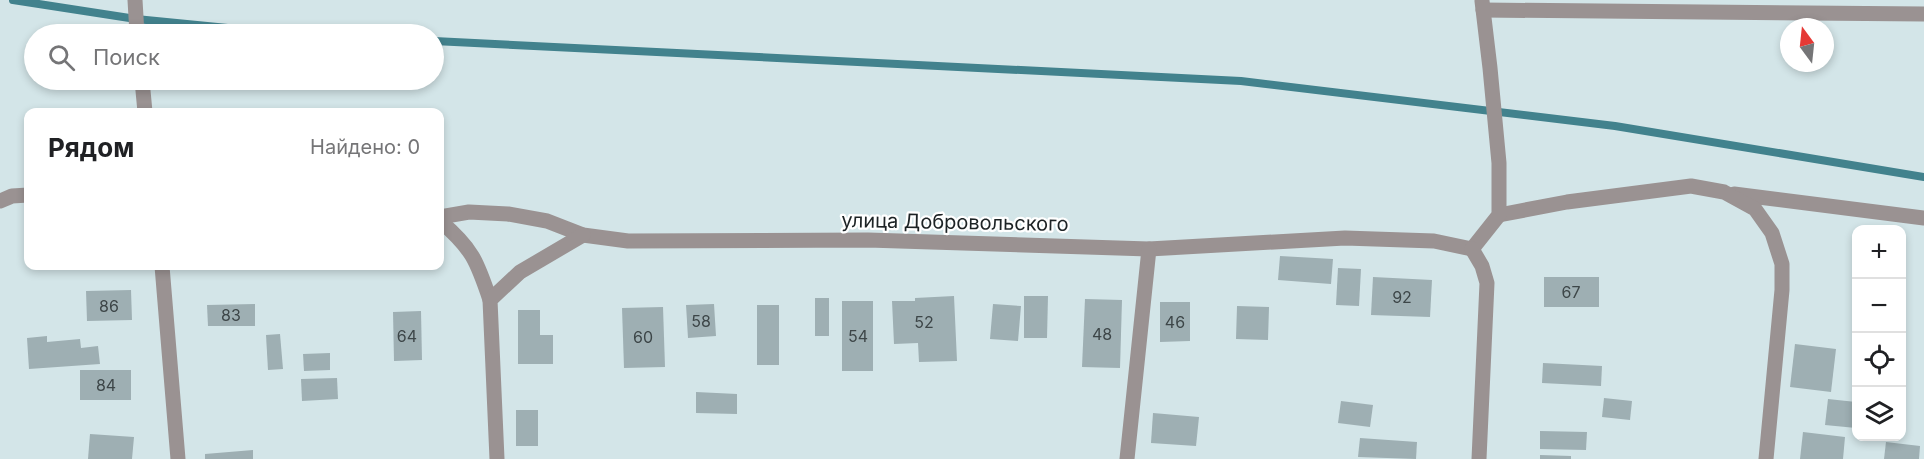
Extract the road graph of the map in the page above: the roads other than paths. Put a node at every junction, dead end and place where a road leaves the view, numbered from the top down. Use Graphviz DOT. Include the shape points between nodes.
graph roads {
  1 [pos="135,0"];
  2 [pos="1482,5"];
  3 [pos="1924,14"];
  4 [pos="136,24"];
  5 [pos="143,90"];
  6 [pos="145,108"];
  7 [pos="1724,192"];
  8 [pos="24,195"];
  9 [pos="0,201"];
  10 [pos="1499,215"];
  11 [pos="444,218"];
  12 [pos="1924,218"];
  13 [pos="444,223"];
  14 [pos="583,235"];
  15 [pos="1149,249"];
  16 [pos="1472,249"];
  17 [pos="162,270"];
  18 [pos="490,300"];
  19 [pos="178,459"];
  20 [pos="497,459"];
  21 [pos="1127,459"];
  22 [pos="1479,459"];
  23 [pos="1766,459"];
  1 -- 4 [label="street"];
  2 -- 3 [label="street"];
  2 -- 10 [label="street" via="1498,163"];
  5 -- 6 [label="street"];
  7 -- 10 [label="street" via="1691,186"];
  7 -- 12 [label="street"];
  7 -- 23 [label="street" via="1755,209 1772,233 1782,264"];
  8 -- 9 [label="street"];
  10 -- 16 [label="street"];
  11 -- 14 [label="street, улица Добровольского" via="468,212 508,214 547,221"];
  13 -- 18 [label="street" via="477,262"];
  14 -- 15 [label="street, улица Добровольского" via="628,241 868,240"];
  14 -- 18 [label="street" via="520,272"];
  15 -- 16 [label="street, улица Добровольского" via="1346,238 1434,241"];
  15 -- 21 [label="street"];
  16 -- 22 [label="street" via="1487,283"];
  17 -- 19 [label="street"];
  18 -- 20 [label="street"];
}
